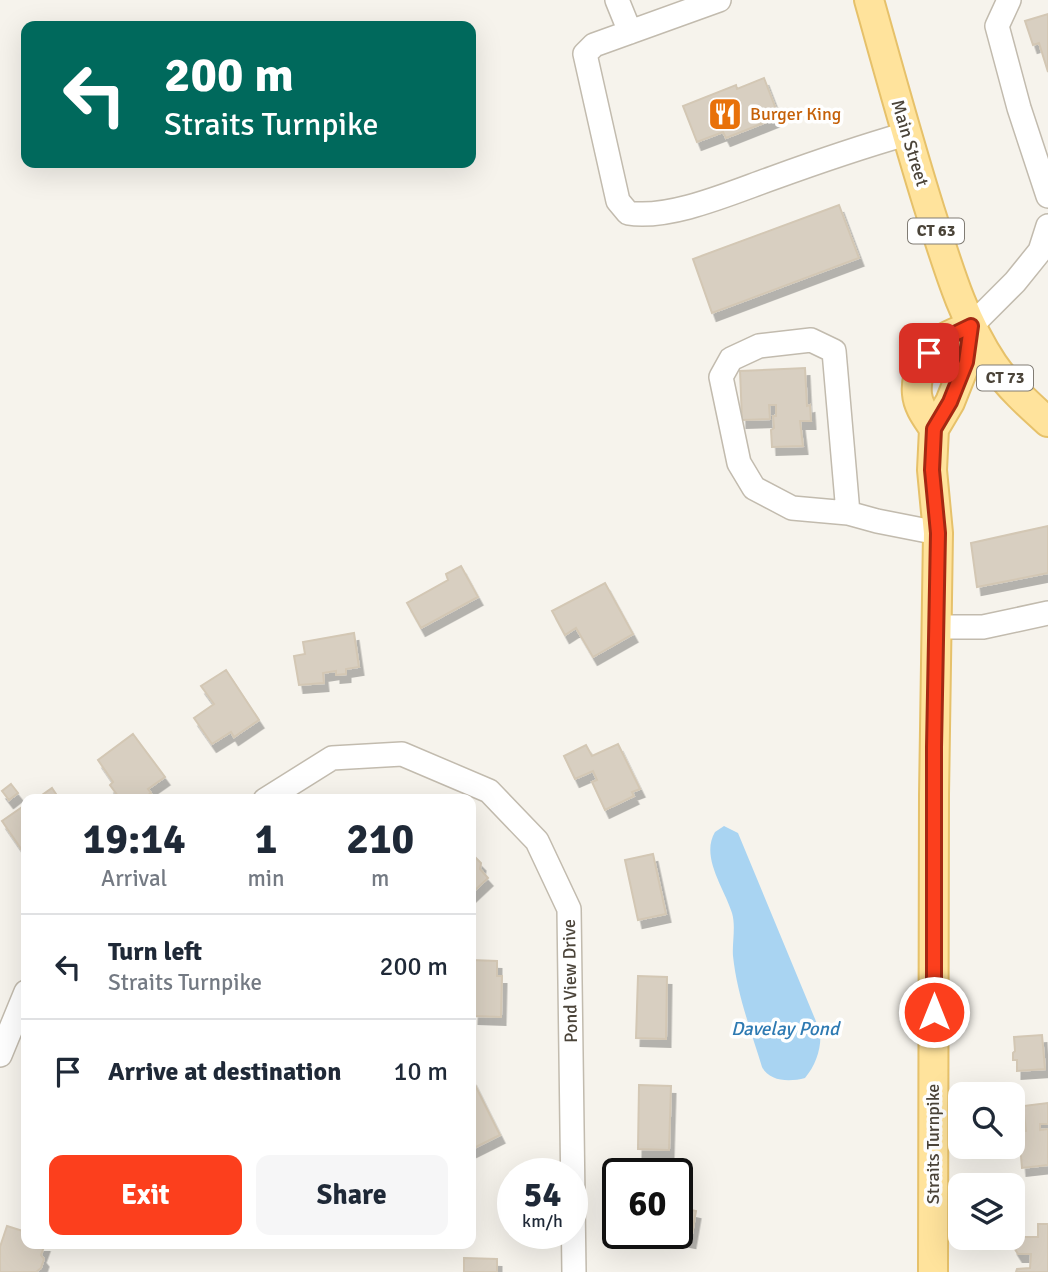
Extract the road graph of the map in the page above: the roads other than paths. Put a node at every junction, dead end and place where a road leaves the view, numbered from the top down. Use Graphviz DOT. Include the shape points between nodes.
graph roads {
  1 [pos="617,0"];
  2 [pos="719,0"];
  3 [pos="869,0"];
  4 [pos="1009,0"];
  5 [pos="630,32"];
  6 [pos="906,134"];
  7 [pos="1048,197"];
  8 [pos="1048,226"];
  9 [pos="971,326"];
  10 [pos="1048,422"];
  11 [pos="934,429"];
  12 [pos="848,513"];
  13 [pos="938,533"];
  14 [pos="1048,614"];
  15 [pos="935,626"];
  16 [pos="275,794"];
  17 [pos="15,1000"];
  18 [pos="0,1055"];
  19 [pos="574,1272"];
  20 [pos="933,1272"];
  1 -- 5 [label="street"];
  2 -- 5 [label="street"];
  3 -- 6 [label="main road, Main Street / CT 63"];
  4 -- 7 [label="street" via="997,26"];
  5 -- 6 [label="street" via="594,45 585,54 618,201 628,213 644,216 705,202"];
  6 -- 9 [label="main road, Main Street / CT 63" via="950,275"];
  8 -- 9 [label="street" via="1040,251"];
  9 -- 10 [label="main road, Main Street / CT 73" via="993,365"];
  9 -- 11 [label="main road, Straits Turnpike" via="966,362"];
  9 -- 11 [label="main road" via="940,341 920,372 916,393"];
  11 -- 13 [label="main road, Straits Turnpike" via="932,470"];
  12 -- 12 [label="street" via="834,351 811,340 758,346 731,359 722,377 739,463 754,488 792,508"];
  12 -- 13 [label="street"];
  13 -- 15 [label="main road, Straits Turnpike"];
  14 -- 15 [label="street" via="983,626"];
  15 -- 20 [label="main road, Straits Turnpike"];
  16 -- 19 [label="street, Pond View Drive" via="332,758 402,754 489,791 537,841 569,909"];
  17 -- 18 [label="street"];
}
